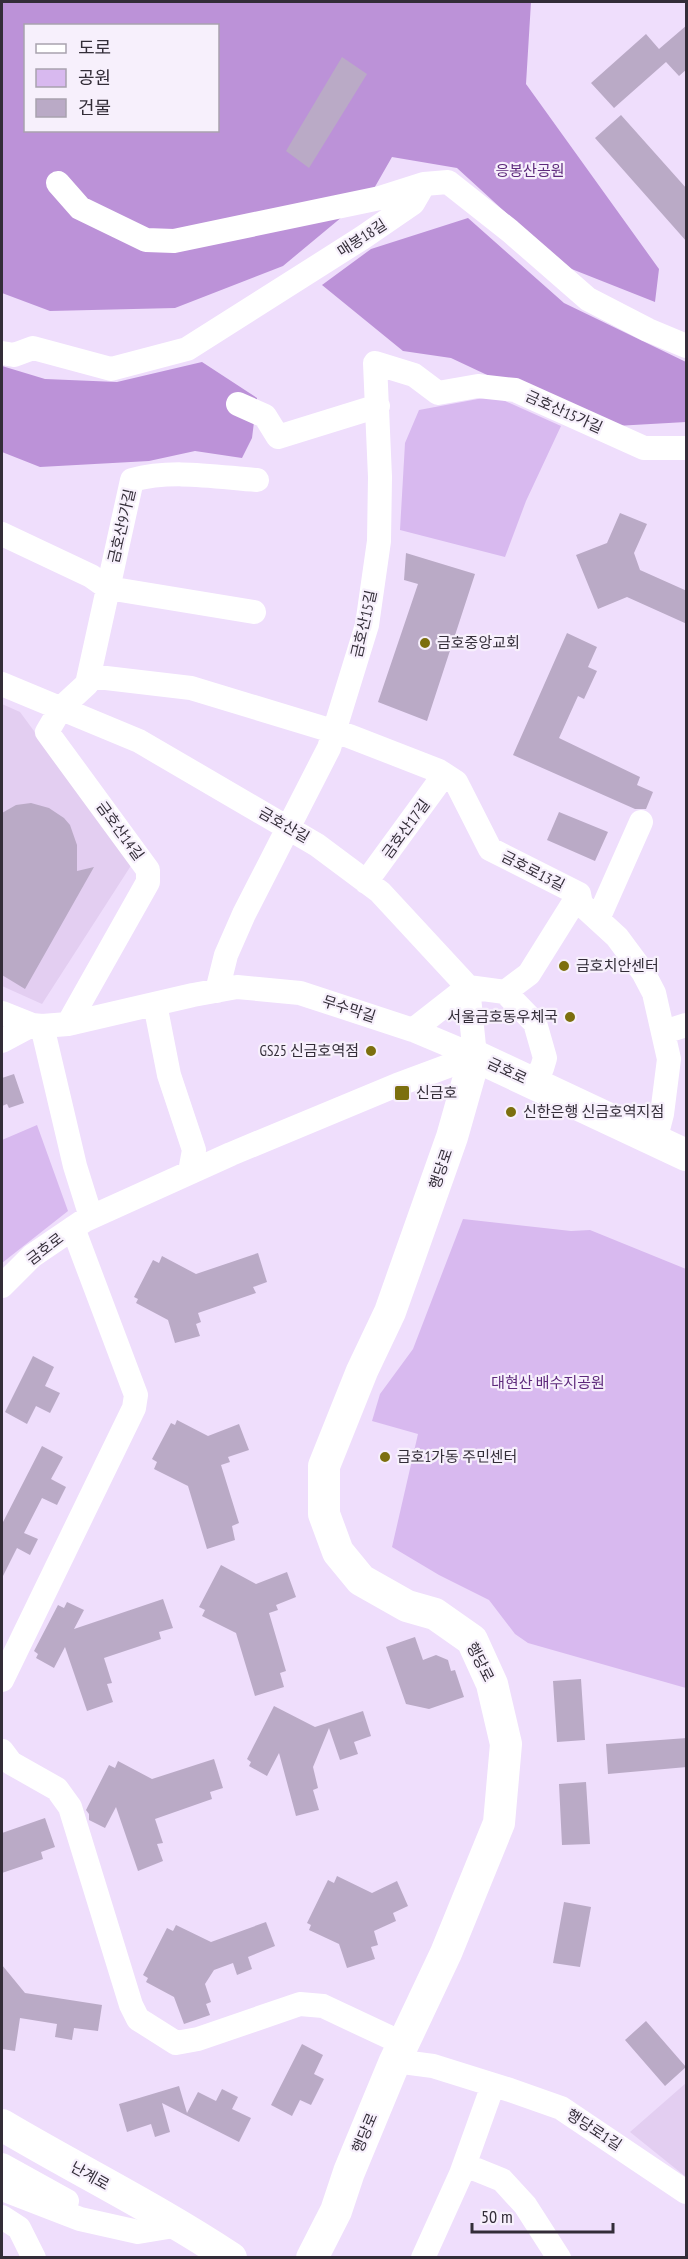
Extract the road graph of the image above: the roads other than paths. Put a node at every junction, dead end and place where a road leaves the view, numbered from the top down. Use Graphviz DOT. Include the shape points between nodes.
graph roads {
  1 [pos="58,183"];
  2 [pos="424,184"];
  3 [pos="687,346"];
  4 [pos="2,353"];
  5 [pos="375,363"];
  6 [pos="238,404"];
  7 [pos="378,406"];
  8 [pos="687,448"];
  9 [pos="256,480"];
  10 [pos="2,534"];
  11 [pos="108,588"];
  12 [pos="254,612"];
  13 [pos="89,676"];
  14 [pos="2,684"];
  15 [pos="61,708"];
  16 [pos="334,732"];
  17 [pos="444,775"];
  18 [pos="641,822"];
  19 [pos="289,828"];
  20 [pos="366,882"];
  21 [pos="579,894"];
  22 [pos="598,919"];
  23 [pos="468,987"];
  24 [pos="217,991"];
  25 [pos="505,992"];
  26 [pos="155,1004"];
  27 [pos="2,1013"];
  28 [pos="68,1024"];
  29 [pos="37,1025"];
  30 [pos="675,1028"];
  31 [pos="413,1030"];
  32 [pos="2,1041"];
  33 [pos="475,1056"];
  34 [pos="532,1083"];
  35 [pos="655,1140"];
  36 [pos="687,1155"];
  37 [pos="190,1172"];
  38 [pos="82,1222"];
  39 [pos="2,1286"];
  40 [pos="2,1680"];
  41 [pos="2,1751"];
  42 [pos="400,2052"];
  43 [pos="493,2085"];
  44 [pos="2,2125"];
  45 [pos="2,2165"];
  46 [pos="465,2165"];
  47 [pos="2,2188"];
  48 [pos="687,2192"];
  49 [pos="2,2217"];
  50 [pos="180,2225"];
  51 [pos="138,2232"];
  52 [pos="34,2258"];
  53 [pos="231,2258"];
  54 [pos="312,2258"];
  55 [pos="423,2258"];
  56 [pos="559,2258"];
  1 -- 2 [label="street" via="80,208 146,240 174,241 380,198"];
  2 -- 3 [label="street" via="448,182 588,299"];
  2 -- 4 [label="street, 매봉18길" via="413,203 187,349 111,369 33,348 14,355"];
  5 -- 7 [label="street, 금호산15길"];
  5 -- 8 [label="street, 금호산15가길" via="414,375 438,393 478,386 515,390 644,448"];
  6 -- 7 [label="street" via="265,416 278,437"];
  7 -- 16 [label="street, 금호산15길" via="379,541 367,625"];
  9 -- 11 [label="street, 금호산9가길" via="183,475 132,480"];
  10 -- 11 [label="street, 금호산9가길"];
  11 -- 12 [label="street, 금호산9가길"];
  11 -- 13 [label="street, 금호산9가길"];
  13 -- 15 [label="street, 금호산9가길" via="87,684"];
  13 -- 16 [label="street, 금호로13길" via="191,688"];
  14 -- 15 [label="street, 금호산길"];
  15 -- 19 [label="street, 금호산길" via="139,741"];
  15 -- 28 [label="street, 금호산14길" via="47,732 148,870 148,882"];
  16 -- 17 [label="street, 금호로13길"];
  16 -- 19 [label="street, 금호산15길"];
  17 -- 20 [label="street, 금호산17길"];
  17 -- 21 [label="street, 금호로13길" via="456,782 490,849"];
  18 -- 22 [label="street"];
  19 -- 20 [label="street, 금호산길"];
  19 -- 24 [label="street" via="225,955"];
  20 -- 23 [label="street, 금호산길" via="380,892"];
  21 -- 22 [label="street, 금호로13길" via="581,904"];
  21 -- 25 [label="street" via="529,974"];
  22 -- 30 [label="street, 금호로13길" via="643,972"];
  23 -- 25 [label="street"];
  23 -- 31 [label="street"];
  23 -- 33 [label="street"];
  24 -- 26 [label="street, 무수막길"];
  24 -- 31 [label="street, 무수막길" via="237,987 300,993"];
  25 -- 34 [label="street" via="535,1023 545,1058"];
  26 -- 28 [label="street, 무수막길"];
  26 -- 37 [label="street" via="169,1075 194,1150"];
  27 -- 29 [label="street, 무수막길"];
  28 -- 29 [label="street, 무수막길"];
  29 -- 32 [label="street"];
  29 -- 38 [label="street" via="75,1166"];
  30 -- 35 [label="street, 금호로13길"];
  31 -- 33 [label="street, 무수막길"];
  33 -- 34 [label="main road, 금호로"];
  33 -- 37 [label="street, 금호로"];
  33 -- 42 [label="main road, 행당로" via="452,1137 394,1301 324,1466 324,1514 338,1552 361,1580 407,1606 435,1614 472,1640 492,1684 506,1744 499,1822 446,1953"];
  34 -- 35 [label="main road, 금호로"];
  35 -- 36 [label="main road, 금호로"];
  37 -- 38 [label="street, 금호로"];
  38 -- 39 [label="street, 금호로" via="32,1256"];
  38 -- 40 [label="street" via="136,1395 134,1408"];
  41 -- 42 [label="street, 행당로1길" via="11,1763 57,1789 70,1807 138,2019 176,2043 300,2004 323,2006"];
  42 -- 43 [label="street, 행당로1길"];
  42 -- 54 [label="main road, 행당로" via="336,2211"];
  43 -- 46 [label="street"];
  43 -- 48 [label="street, 행당로1길" via="561,2108"];
  44 -- 50 [label="main road, 난계로"];
  45 -- 51 [label="street" via="64,2199"];
  46 -- 55 [label="street"];
  46 -- 56 [label="street" via="502,2180 525,2205"];
  47 -- 51 [label="street" via="80,2219"];
  49 -- 52 [label="street" via="19,2228"];
  50 -- 51 [label="street"];
  50 -- 53 [label="main road, 난계로"];
}
